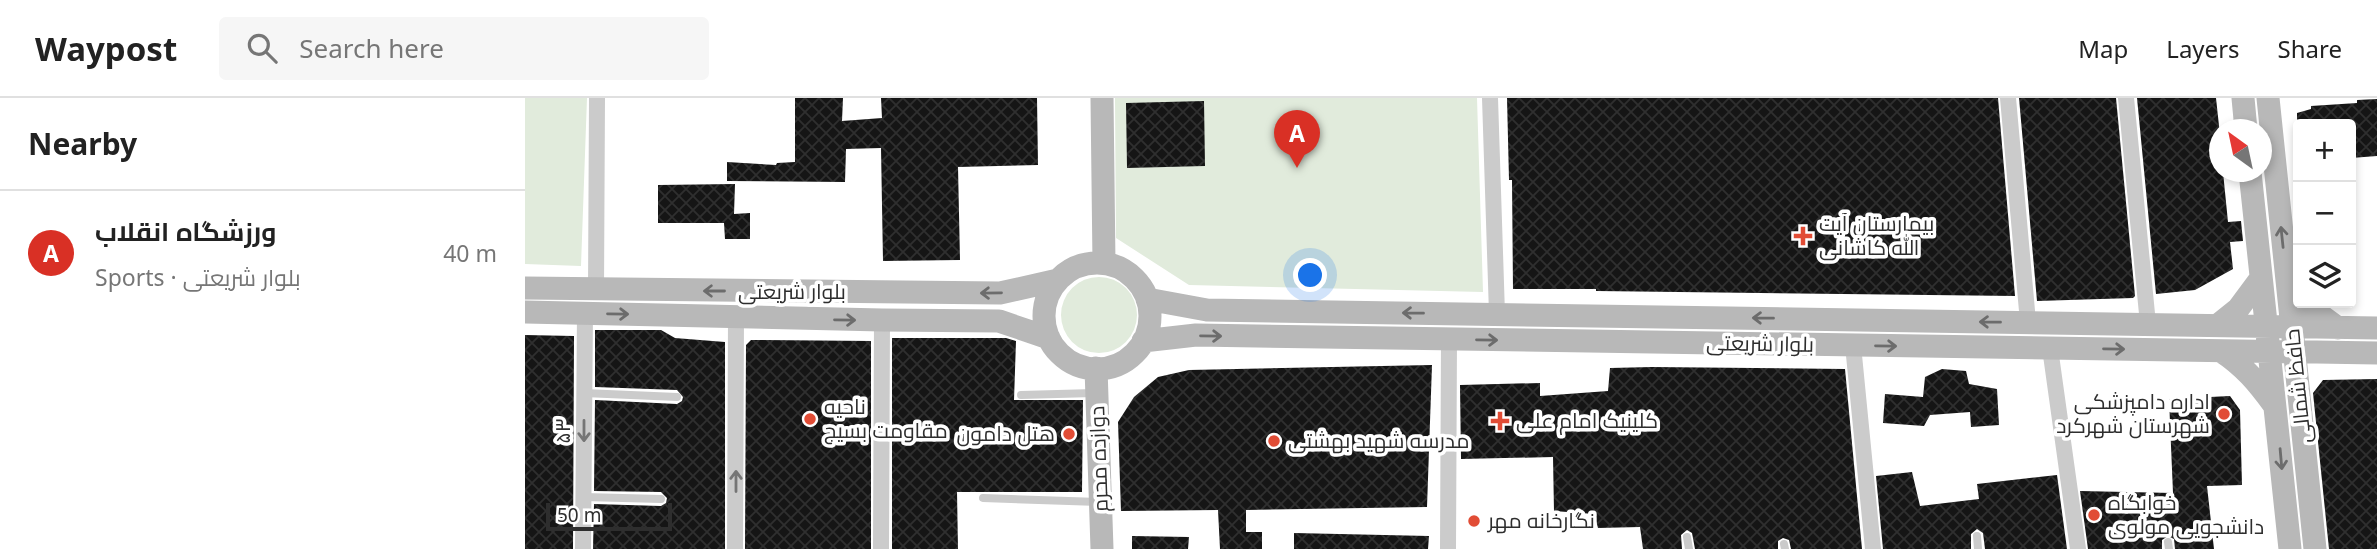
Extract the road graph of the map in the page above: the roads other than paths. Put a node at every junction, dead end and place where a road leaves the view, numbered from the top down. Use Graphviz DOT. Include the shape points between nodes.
graph roads {
  1 [pos="597,98"];
  2 [pos="1102,98"];
  3 [pos="1490,98"];
  4 [pos="2008,98"];
  5 [pos="2126,98"];
  6 [pos="2243,98"];
  7 [pos="2268,98"];
  8 [pos="2245,119"];
  9 [pos="2251,182"];
  10 [pos="1104,263"];
  11 [pos="2261,278"];
  12 [pos="1058,280"];
  13 [pos="525,288"];
  14 [pos="597,290"];
  15 [pos="2293,291"];
  16 [pos="1147,299"];
  17 [pos="2311,308"];
  18 [pos="525,312"];
  19 [pos="585,313"];
  20 [pos="1497,314"];
  21 [pos="736,317"];
  22 [pos="882,320"];
  23 [pos="2028,322"];
  24 [pos="2148,324"];
  25 [pos="2218,325"];
  26 [pos="2266,326"];
  27 [pos="2292,326"];
  28 [pos="2338,328"];
  29 [pos="2377,328"];
  30 [pos="1049,338"];
  31 [pos="1449,339"];
  32 [pos="1143,341"];
  33 [pos="1853,345"];
  34 [pos="2050,348"];
  35 [pos="2221,351"];
  36 [pos="2269,352"];
  37 [pos="2295,352"];
  38 [pos="2377,353"];
  39 [pos="1096,368"];
  40 [pos="584,393"];
  41 [pos="1097,393"];
  42 [pos="1021,395"];
  43 [pos="677,397"];
  44 [pos="2276,408"];
  45 [pos="584,497"];
  46 [pos="983,498"];
  47 [pos="661,499"];
  48 [pos="2310,499"];
  49 [pos="1101,502"];
  50 [pos="2285,502"];
  51 [pos="1977,536"];
  52 [pos="1687,537"];
  53 [pos="583,549"];
  54 [pos="735,549"];
  55 [pos="881,549"];
  56 [pos="1102,549"];
  57 [pos="1448,549"];
  58 [pos="1689,549"];
  59 [pos="1874,549"];
  60 [pos="1978,549"];
  61 [pos="2078,549"];
  62 [pos="2290,549"];
  63 [pos="2315,549"];
  1 -- 14 [label="street"];
  2 -- 10 [label="main road"];
  3 -- 20 [label="street"];
  4 -- 23 [label="street"];
  5 -- 24 [label="street"];
  6 -- 8 [label="main road"];
  15 -- 7 [label="main road, حافظ شمالی, one-way"];
  9 -- 11 [label="main road, حافظ شمالی"];
  10 -- 12 [label="main road" via="1069,270"];
  10 -- 16 [label="main road" via="1133,277"];
  11 -- 25 [label="main road" via="2238,309"];
  11 -- 26 [label="main road, حافظ شمالی"];
  12 -- 14 [label="main road, بلوار شریعتی, one-way" via="1000,293"];
  12 -- 30 [label="main road" via="1044,308"];
  13 -- 14 [label="main road, بلوار شریعتی"];
  14 -- 19 [label="main road"];
  15 -- 27 [label="main road, حافظ شمالی"];
  20 -- 16 [label="main road, بلوار شریعتی, one-way" via="1207,310"];
  16 -- 32 [label="main road" via="1150,313"];
  17 -- 28 [label="main road"];
  18 -- 19 [label="main road, بلوار شریعتی"];
  19 -- 21 [label="main road, بلوار شریعتی, one-way"];
  19 -- 40 [label="street, ۵۳"];
  23 -- 20 [label="main road, بلوار شریعتی, one-way"];
  21 -- 22 [label="main road, بلوار شریعتی, one-way"];
  54 -- 21 [label="street, one-way"];
  22 -- 30 [label="main road, بلوار شریعتی" via="999,321"];
  22 -- 55 [label="street"];
  23 -- 24 [label="main road, بلوار شریعتی"];
  24 -- 25 [label="main road, بلوار شریعتی"];
  25 -- 26 [label="main road, بلوار شریعتی"];
  26 -- 27 [label="main road, بلوار شریعتی"];
  26 -- 36 [label="main road, حافظ شمالی"];
  27 -- 28 [label="main road, بلوار شریعتی"];
  27 -- 37 [label="main road, حافظ شمالی"];
  28 -- 29 [label="main road, بلوار شریعتی"];
  30 -- 39 [label="main road" via="1068,360"];
  32 -- 31 [label="main road, بلوار شریعتی, one-way" via="1196,335"];
  31 -- 33 [label="main road, بلوار شریعتی, one-way"];
  31 -- 57 [label="street"];
  32 -- 39 [label="main road" via="1123,361"];
  33 -- 34 [label="main road, بلوار شریعتی, one-way"];
  33 -- 59 [label="street"];
  34 -- 35 [label="main road, بلوار شریعتی, one-way"];
  34 -- 61 [label="street"];
  35 -- 36 [label="main road, بلوار شریعتی"];
  35 -- 44 [label="main road" via="2251,374"];
  36 -- 37 [label="main road, بلوار شریعتی"];
  36 -- 44 [label="main road, حافظ شمالی"];
  37 -- 38 [label="main road, بلوار شریعتی"];
  37 -- 48 [label="main road, حافظ شمالی"];
  39 -- 41 [label="main road, دوازده محرم"];
  40 -- 43 [label="lane"];
  40 -- 45 [label="street, ۵۳, one-way"];
  41 -- 42 [label="lane"];
  41 -- 49 [label="main road, دوازده محرم"];
  44 -- 50 [label="main road, حافظ شمالی, one-way"];
  45 -- 47 [label="lane"];
  45 -- 53 [label="street, ۵۳"];
  46 -- 49 [label="lane"];
  48 -- 50 [label="main road"];
  48 -- 63 [label="main road, حافظ شمالی"];
  49 -- 56 [label="main road, دوازده محرم"];
  50 -- 62 [label="main road, حافظ شمالی"];
  51 -- 60 [label="lane"];
  52 -- 58 [label="lane"];
}
